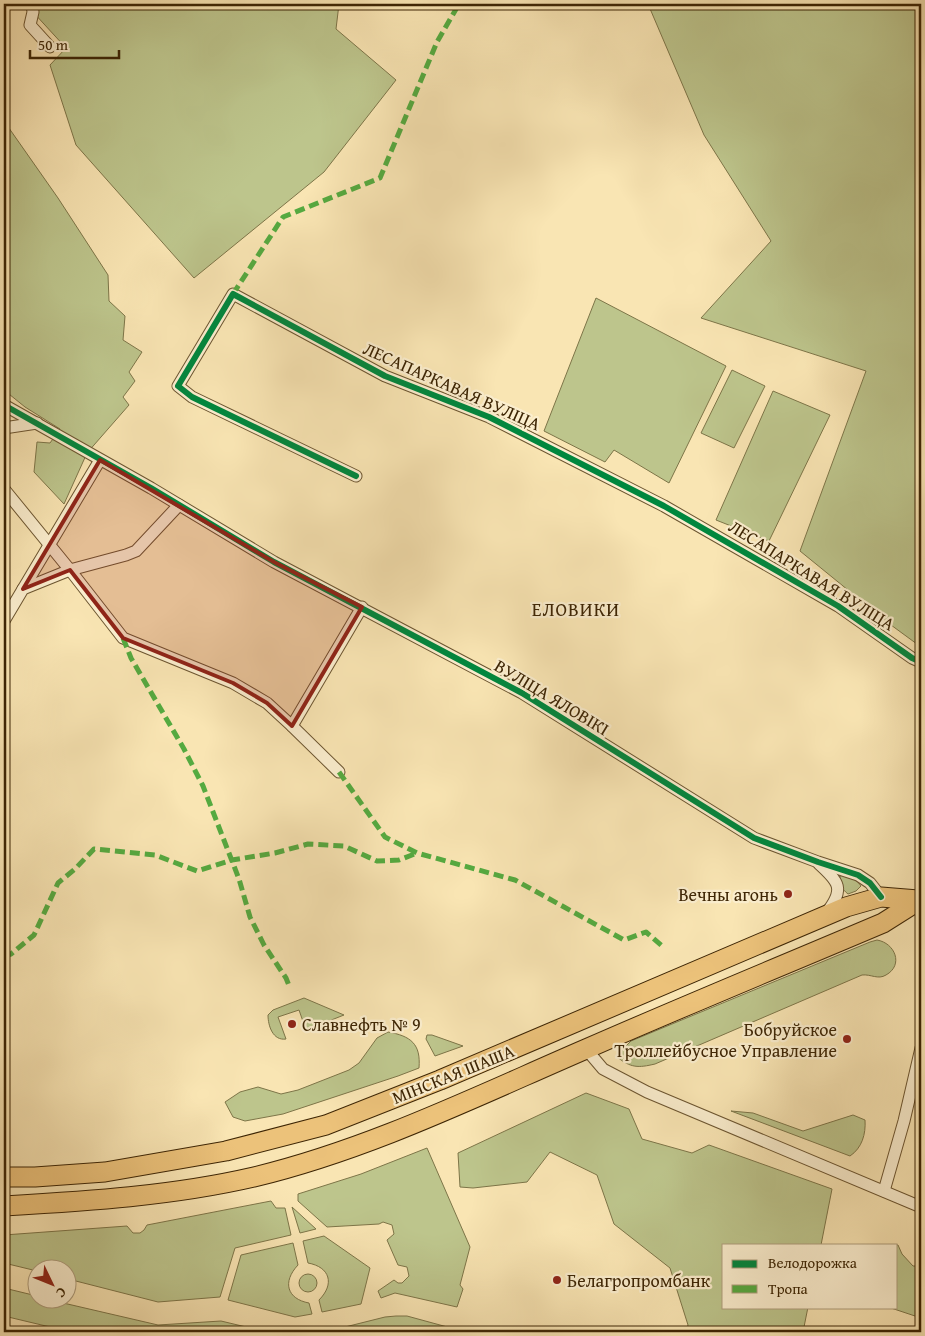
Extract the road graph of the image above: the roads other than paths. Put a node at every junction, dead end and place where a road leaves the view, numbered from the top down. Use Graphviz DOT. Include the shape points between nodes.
graph roads {
  1 [pos="32,4"];
  2 [pos="50,47"];
  3 [pos="4,405"];
  4 [pos="37,423"];
  5 [pos="4,428"];
  6 [pos="100,460"];
  7 [pos="356,476"];
  8 [pos="4,489"];
  9 [pos="180,505"];
  10 [pos="49,545"];
  11 [pos="70,570"];
  12 [pos="23,589"];
  13 [pos="362,608"];
  14 [pos="4,621"];
  15 [pos="921,662"];
  16 [pos="292,726"];
  17 [pos="339,772"];
  18 [pos="818,862"];
  19 [pos="882,897"];
  20 [pos="920,904"];
  21 [pos="825,915"];
  22 [pos="883,924"];
  23 [pos="644,993"];
  24 [pos="588,1017"];
  25 [pos="655,1020"];
  26 [pos="593,1046"];
  27 [pos="921,1048"];
  28 [pos="4,1177"];
  29 [pos="884,1191"];
  30 [pos="4,1206"];
  31 [pos="921,1207"];
  1 -- 2 [label="street" via="30,25"];
  3 -- 4 [label="street, ВУЛІЦА ЯЛОВІКІ"];
  4 -- 5 [label="street"];
  4 -- 6 [label="street, ВУЛІЦА ЯЛОВІКІ"];
  6 -- 9 [label="street, ВУЛІЦА ЯЛОВІКІ"];
  6 -- 10 [label="street"];
  7 -- 15 [label="street, ЛЕСАПАРКАВАЯ ВУЛІЦА" via="192,397 178,386 233,294 385,376 489,417 664,506 838,606"];
  8 -- 10 [label="street"];
  9 -- 11 [label="street" via="136,551"];
  9 -- 13 [label="street, ВУЛІЦА ЯЛОВІКІ" via="274,562"];
  10 -- 11 [label="street"];
  10 -- 12 [label="street"];
  11 -- 12 [label="street"];
  11 -- 16 [label="street" via="123,638 233,683 266,703"];
  12 -- 14 [label="street"];
  13 -- 16 [label="street"];
  13 -- 18 [label="street, ВУЛІЦА ЯЛОВІКІ" via="522,694 754,838"];
  16 -- 17 [label="street"];
  18 -- 19 [label="street, ВУЛІЦА ЯЛОВІКІ" via="858,875"];
  18 -- 21 [label="street" via="833,876 838,891"];
  19 -- 20 [label="main road"];
  19 -- 21 [label="main road, МІНСКАЯ ШАША"];
  19 -- 22 [label="main road" via="890,910"];
  20 -- 22 [label="main road, МІНСКАЯ ШАША"];
  21 -- 23 [label="main road, МІНСКАЯ ШАША"];
  22 -- 25 [label="main road, МІНСКАЯ ШАША"];
  23 -- 24 [label="main road, МІНСКАЯ ШАША"];
  23 -- 25 [label="main road" via="638,1003 640,1014"];
  24 -- 26 [label="main road" via="603,1023 605,1034"];
  24 -- 28 [label="main road, МІНСКАЯ ШАША" via="326,1125 226,1151 104,1172"];
  25 -- 26 [label="main road, МІНСКАЯ ШАША"];
  26 -- 29 [label="street" via="604,1069 647,1092"];
  26 -- 30 [label="main road, МІНСКАЯ ШАША" via="426,1120 339,1152 254,1177 159,1194"];
  27 -- 29 [label="street"];
  29 -- 31 [label="street"];
}
